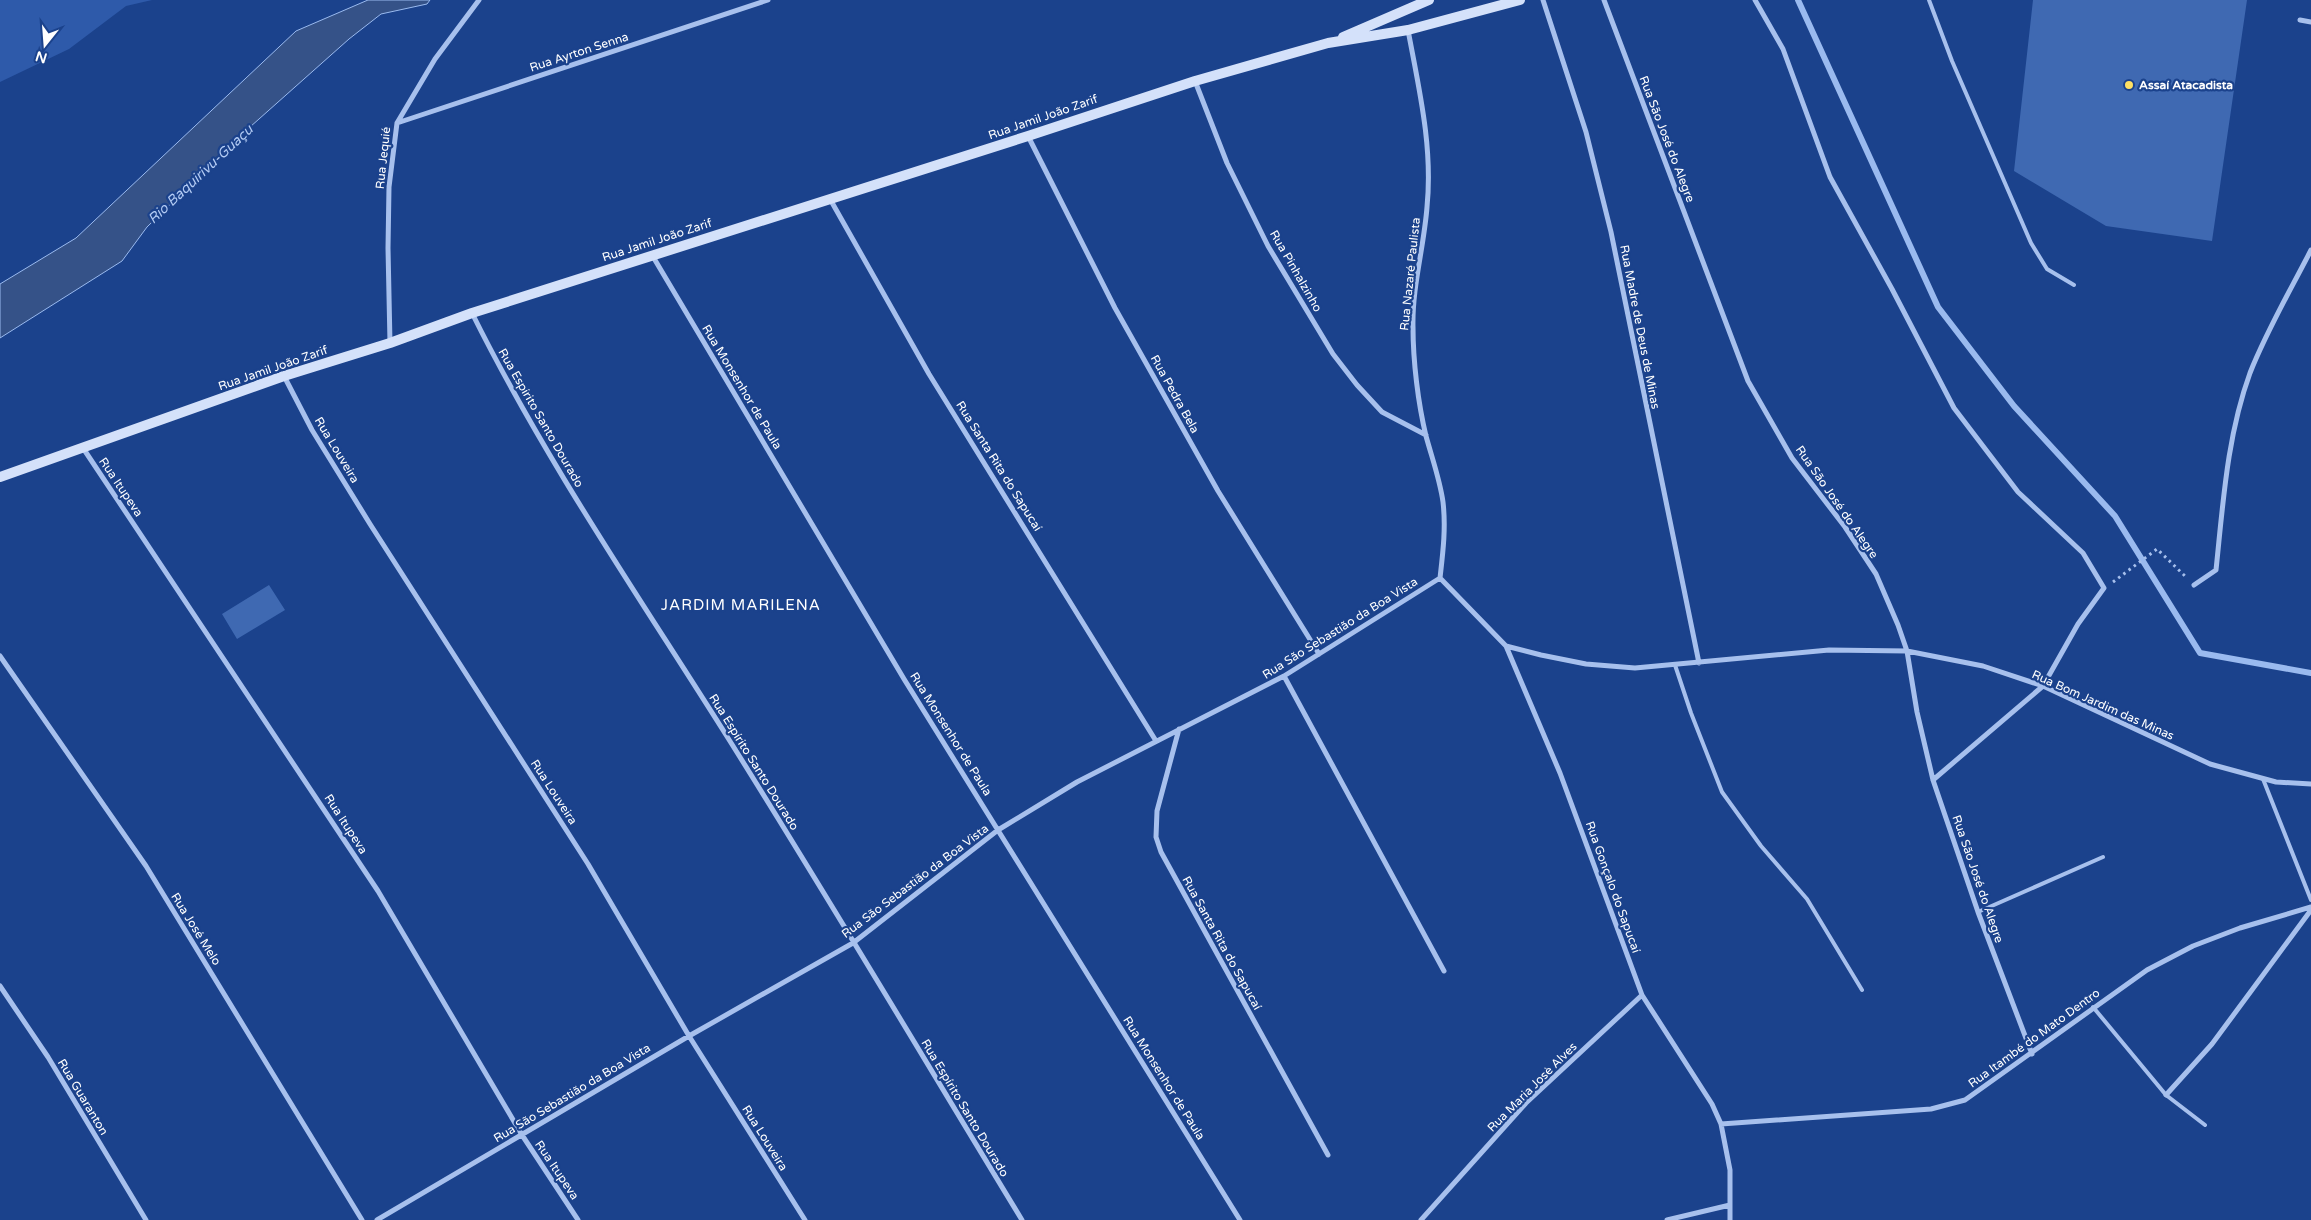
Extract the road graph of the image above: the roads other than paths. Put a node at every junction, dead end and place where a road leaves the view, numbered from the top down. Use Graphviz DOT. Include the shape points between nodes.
graph roads {
  1 [pos="479,0"];
  2 [pos="768,0"];
  3 [pos="1429,0"];
  4 [pos="1520,0"];
  5 [pos="1543,0"];
  6 [pos="1604,0"];
  7 [pos="1755,0"];
  8 [pos="1930,0"];
  9 [pos="2300,20"];
  10 [pos="2311,22"];
  11 [pos="1408,30"];
  12 [pos="1328,44"];
  13 [pos="1195,81"];
  14 [pos="397,123"];
  15 [pos="1028,136"];
  16 [pos="830,199"];
  17 [pos="2311,250"];
  18 [pos="652,254"];
  19 [pos="2074,285"];
  20 [pos="472,313"];
  21 [pos="390,343"];
  22 [pos="284,376"];
  23 [pos="1426,435"];
  24 [pos="83,448"];
  25 [pos="0,477"];
  26 [pos="1440,578"];
  27 [pos="2194,584"];
  28 [pos="1506,646"];
  29 [pos="1907,651"];
  30 [pos="1319,654"];
  31 [pos="0,656"];
  32 [pos="1699,663"];
  33 [pos="1675,665"];
  34 [pos="1284,676"];
  35 [pos="2043,686"];
  36 [pos="1179,729"];
  37 [pos="1156,741"];
  38 [pos="2263,779"];
  39 [pos="1933,780"];
  40 [pos="2311,784"];
  41 [pos="998,830"];
  42 [pos="2103,857"];
  43 [pos="2311,900"];
  44 [pos="2311,909"];
  45 [pos="1978,912"];
  46 [pos="853,943"];
  47 [pos="1444,970"];
  48 [pos="0,986"];
  49 [pos="1862,990"];
  50 [pos="1642,995"];
  51 [pos="2093,1007"];
  52 [pos="689,1036"];
  53 [pos="2032,1054"];
  54 [pos="2166,1095"];
  55 [pos="1721,1124"];
  56 [pos="2205,1125"];
  57 [pos="522,1135"];
  58 [pos="1328,1155"];
  59 [pos="1730,1205"];
  60 [pos="146,1220"];
  61 [pos="362,1220"];
  62 [pos="377,1220"];
  63 [pos="578,1220"];
  64 [pos="805,1220"];
  65 [pos="1022,1220"];
  66 [pos="1240,1220"];
  67 [pos="1421,1220"];
  68 [pos="1667,1220"];
  69 [pos="1730,1220"];
  1 -- 14 [label="street, Rua Jequié" via="435,59"];
  2 -- 14 [label="street, Rua Ayrton Senna"];
  3 -- 12 [label="main road, Rua Jamil João Zarif"];
  4 -- 11 [label="main road, Rua Jamil João Zarif"];
  5 -- 32 [label="street, Rua Madre de Deus de Minas" via="1586,132 1611,232"];
  6 -- 29 [label="street, Rua São José do Alegre" via="1748,381 1792,458 1876,574"];
  7 -- 35 [label="street" via="1783,49 1830,177 1954,408 2018,492 2083,554 2104,588 2078,624"];
  8 -- 19 [label="lane" via="1952,61 2031,243 2047,269"];
  9 -- 10 [label="street"];
  11 -- 12 [label="main road, Rua Jamil João Zarif"];
  11 -- 23 [label="street, Rua Nazaré Paulista" via="1424,115 1428,162 1428,206 1413,326 1415,366"];
  12 -- 13 [label="main road, Rua Jamil João Zarif"];
  13 -- 15 [label="main road, Rua Jamil João Zarif"];
  13 -- 23 [label="street, Rua Pinhalzinho" via="1227,163 1268,246 1333,354 1382,412"];
  14 -- 21 [label="street, Rua Jequié" via="389,187"];
  15 -- 16 [label="main road, Rua Jamil João Zarif"];
  15 -- 30 [label="street, Rua Pedra Bela" via="1120,316 1218,491"];
  16 -- 18 [label="main road, Rua Jamil João Zarif"];
  16 -- 37 [label="street, Rua Santa Rita do Sapucaí" via="929,374"];
  17 -- 27 [label="street" via="2250,373 2228,456 2216,570"];
  18 -- 20 [label="main road, Rua Jamil João Zarif"];
  18 -- 41 [label="street, Rua Monsenhor de Paula" via="904,679"];
  20 -- 21 [label="main road, Rua Jamil João Zarif"];
  20 -- 46 [label="street, Rua Espírito Santo Dourado" via="550,457 729,739"];
  21 -- 22 [label="main road, Rua Jamil João Zarif"];
  22 -- 24 [label="main road, Rua Jamil João Zarif"];
  22 -- 52 [label="street, Rua Louveira" via="312,430 588,864"];
  23 -- 26 [label="street, Rua Nazaré Paulista" via="1443,503 1445,530"];
  24 -- 25 [label="main road, Rua Jamil João Zarif"];
  24 -- 57 [label="street, Rua Itupeva" via="378,890"];
  26 -- 28 [label="street"];
  26 -- 30 [label="street, Rua São Sebastião da Boa Vista"];
  28 -- 33 [label="street, Rua Bom Jardim das Minas" via="1586,664 1635,668"];
  28 -- 50 [label="street, Rua Gonçalo do Sapucaí" via="1560,773"];
  29 -- 32 [label="street, Rua Bom Jardim das Minas" via="1829,650"];
  29 -- 35 [label="street, Rua Bom Jardim das Minas" via="1983,666"];
  29 -- 39 [label="street, Rua São José do Alegre"];
  30 -- 34 [label="street, Rua São Sebastião da Boa Vista"];
  31 -- 61 [label="street, Rua José Melo" via="146,866"];
  32 -- 33 [label="street, Rua Bom Jardim das Minas"];
  33 -- 49 [label="lane" via="1722,792 1761,846 1807,899"];
  34 -- 36 [label="street, Rua São Sebastião da Boa Vista"];
  34 -- 47 [label="street"];
  35 -- 38 [label="street, Rua Bom Jardim das Minas" via="2210,764"];
  35 -- 39 [label="street"];
  36 -- 37 [label="street, Rua São Sebastião da Boa Vista"];
  36 -- 58 [label="street, Rua Santa Rita do Sapucaí" via="1157,811 1156,837 1161,852"];
  37 -- 41 [label="street, Rua São Sebastião da Boa Vista" via="1076,782"];
  38 -- 40 [label="street, Rua Bom Jardim das Minas"];
  38 -- 43 [label="lane"];
  39 -- 45 [label="street, Rua São José do Alegre"];
  41 -- 46 [label="street, Rua São Sebastião da Boa Vista"];
  41 -- 66 [label="street, Rua Monsenhor de Paula"];
  42 -- 45 [label="lane"];
  44 -- 51 [label="street, Rua Itambé do Mato Dentro" via="2240,928 2193,946 2147,970"];
  44 -- 54 [label="street, Rua Itambé do Mato Dentro" via="2212,1044"];
  45 -- 53 [label="street, Rua São José do Alegre"];
  46 -- 52 [label="street, Rua São Sebastião da Boa Vista"];
  46 -- 65 [label="street, Rua Espírito Santo Dourado"];
  48 -- 60 [label="street, Rua Guaranton" via="48,1057"];
  50 -- 55 [label="street, Rua Gonçalo do Sapucaí" via="1712,1104"];
  50 -- 67 [label="street, Rua Maria Josè Alves" via="1526,1103"];
  51 -- 53 [label="street, Rua Itambé do Mato Dentro"];
  51 -- 54 [label="lane"];
  52 -- 57 [label="street, Rua São Sebastião da Boa Vista"];
  52 -- 64 [label="street, Rua Louveira"];
  53 -- 55 [label="street, Rua Itambé do Mato Dentro" via="1965,1100 1949,1106"];
  54 -- 56 [label="lane"];
  55 -- 59 [label="street, Rua Gonçalo do Sapucaí" via="1730,1170"];
  57 -- 62 [label="street, Rua São Sebastião da Boa Vista"];
  57 -- 63 [label="street, Rua Itupeva"];
  59 -- 68 [label="street"];
  59 -- 69 [label="street, Rua Gonçalo do Sapucaí"];
}
